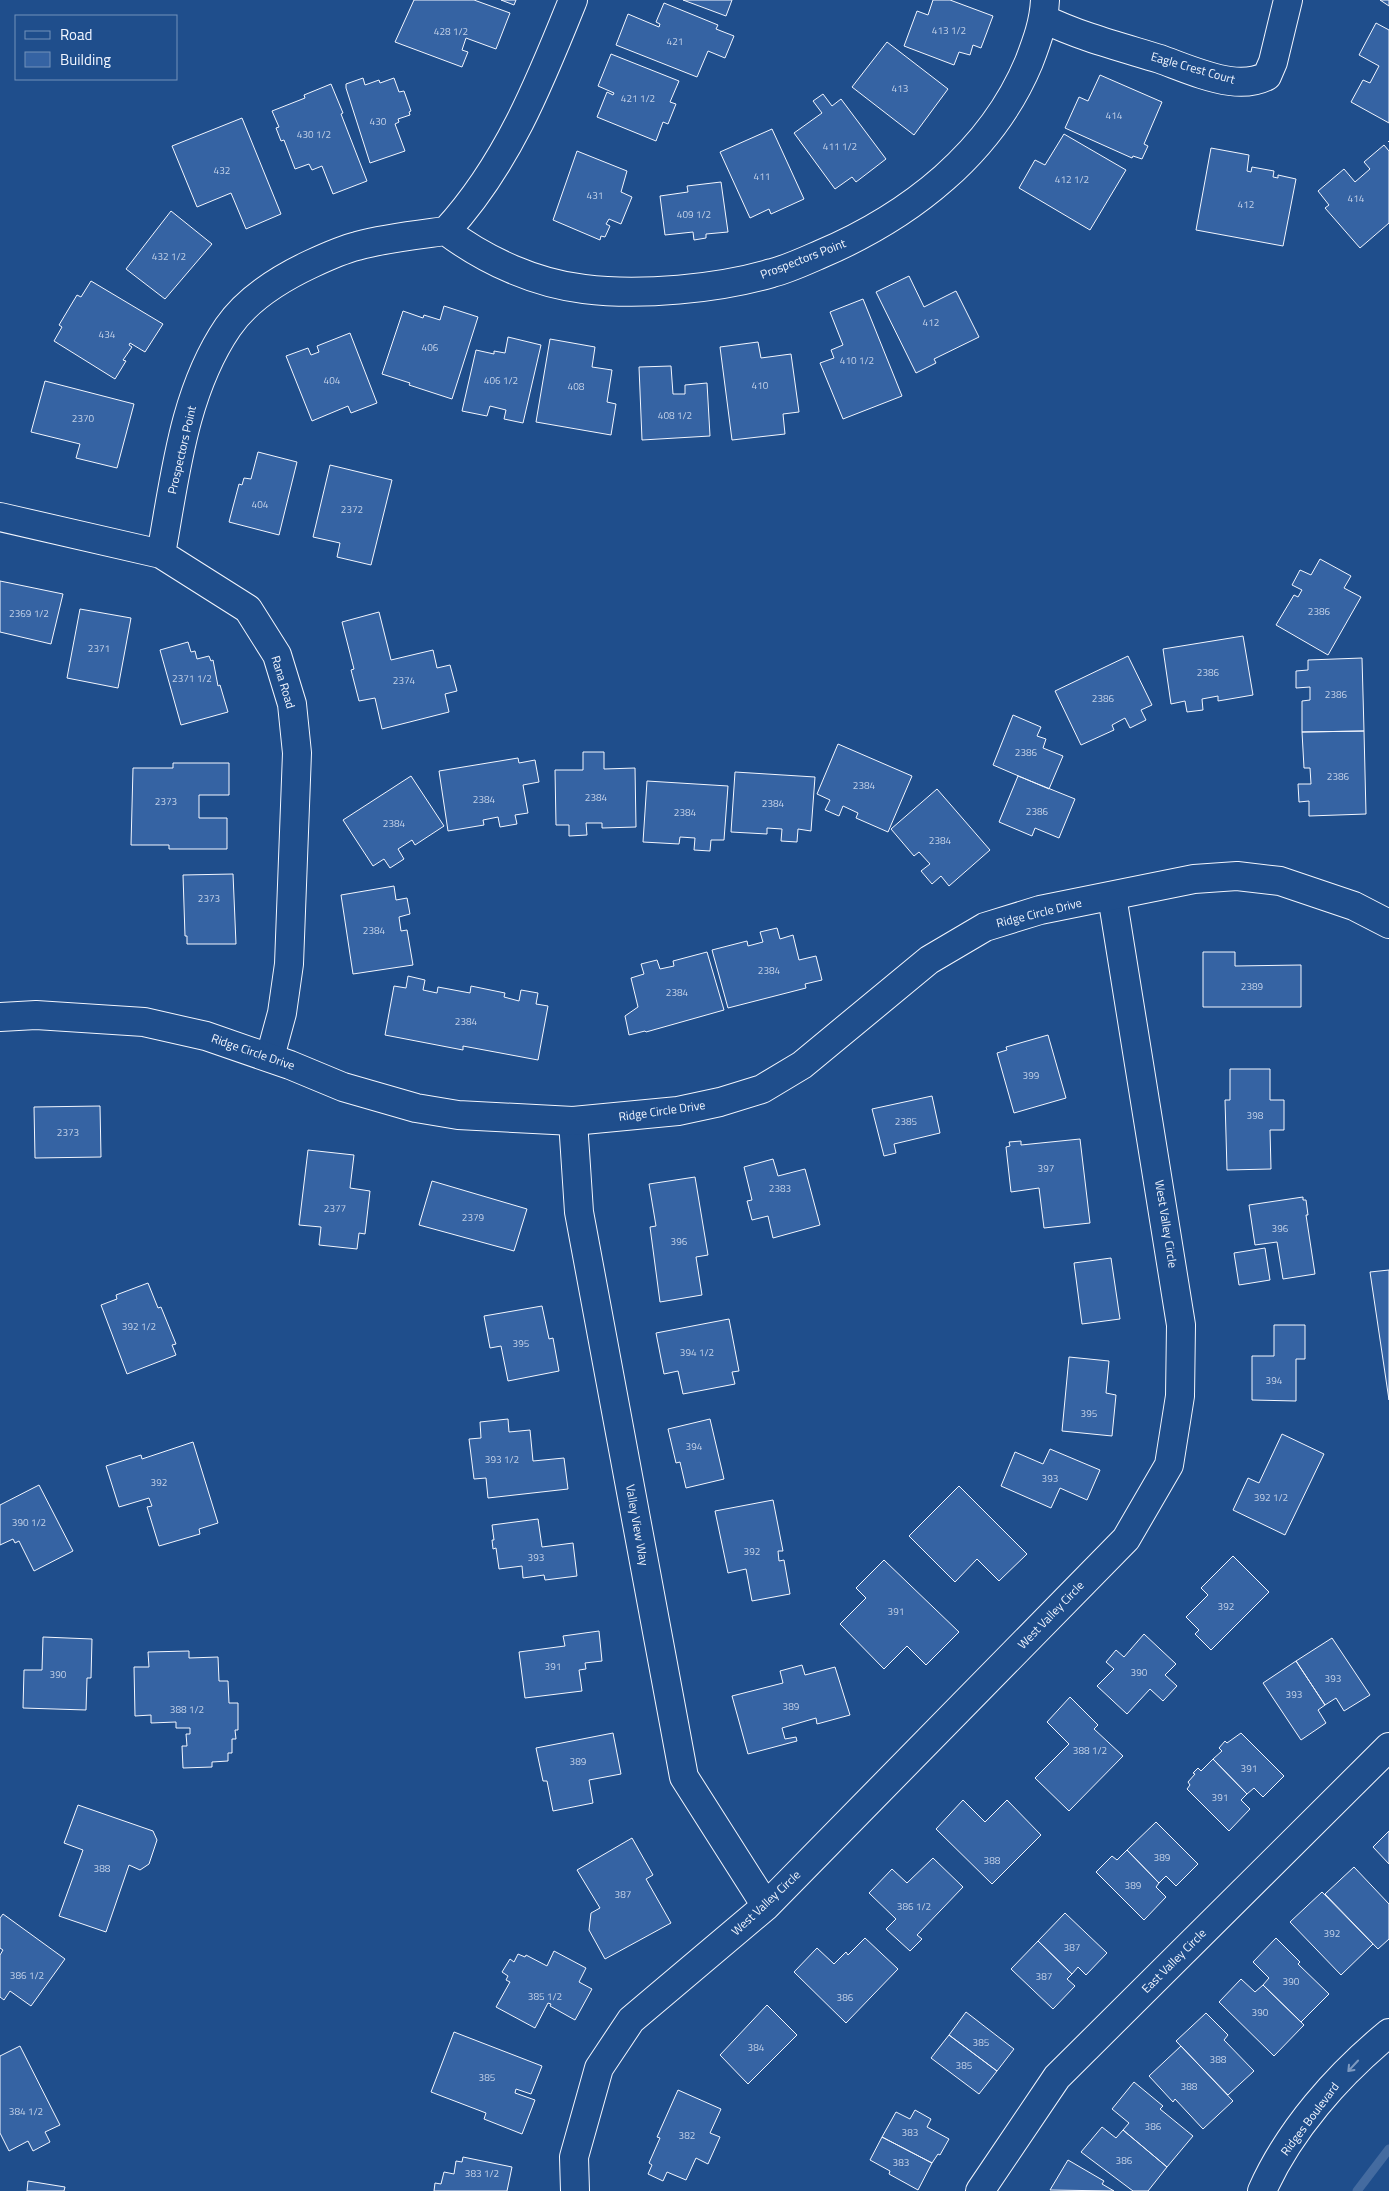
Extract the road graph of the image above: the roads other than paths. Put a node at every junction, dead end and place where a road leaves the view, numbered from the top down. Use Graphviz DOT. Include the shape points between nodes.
graph roads {
  1 [pos="574,0"];
  2 [pos="1288,0"];
  3 [pos="1045,9"];
  4 [pos="446,231"];
  5 [pos="0,517"];
  6 [pos="161,554"];
  7 [pos="1112,896"];
  8 [pos="1389,924"];
  9 [pos="0,1017"];
  10 [pos="270,1057"];
  11 [pos="573,1121"];
  12 [pos="1389,1747"];
  13 [pos="766,1906"];
  14 [pos="1389,2032"];
  15 [pos="575,2191"];
  16 [pos="980,2191"];
  17 [pos="1262,2191"];
  1 -- 4 [label="street" via="510,142 464,211"];
  2 -- 3 [label="street, Eagle Crest Court" via="1267,76 1249,82 1228,81 1066,30"];
  3 -- 4 [label="street, Prospectors Point" via="1035,46 1011,99 995,124 956,168 918,200 864,234 774,273 715,286 681,289 614,292 583,289 517,271 466,246"];
  4 -- 6 [label="street, Prospectors Point" via="355,246 334,254 270,286 228,327 192,405"];
  5 -- 6 [label="street, Rana Road"];
  6 -- 10 [label="street, Rana Road" via="248,609 277,655 292,704 297,753 289,964 282,1013"];
  7 -- 8 [label="street, Ridge Circle Drive" via="1194,879 1236,876 1280,881 1354,906"];
  7 -- 11 [label="street, Ridge Circle Drive" via="1040,910 985,927 959,941 929,960 802,1065 762,1089 678,1111"];
  7 -- 13 [label="street, West Valley Circle" via="1182,1325 1180,1396 1169,1465 1126,1539"];
  9 -- 10 [label="street, Ridge Circle Drive" via="36,1015 144,1022 206,1036"];
  10 -- 11 [label="street, Ridge Circle Drive" via="343,1087 416,1108 458,1115"];
  11 -- 13 [label="street, Valley View Way" via="579,1212 684,1777"];
  12 -- 16 [label="street, East Valley Circle" via="1057,2077"];
  13 -- 15 [label="street, West Valley Circle" via="631,2020 599,2068 574,2157"];
  14 -- 17 [label="street, Ridges Boulevard, one-way" via="1323,2098 1290,2142"];
}
